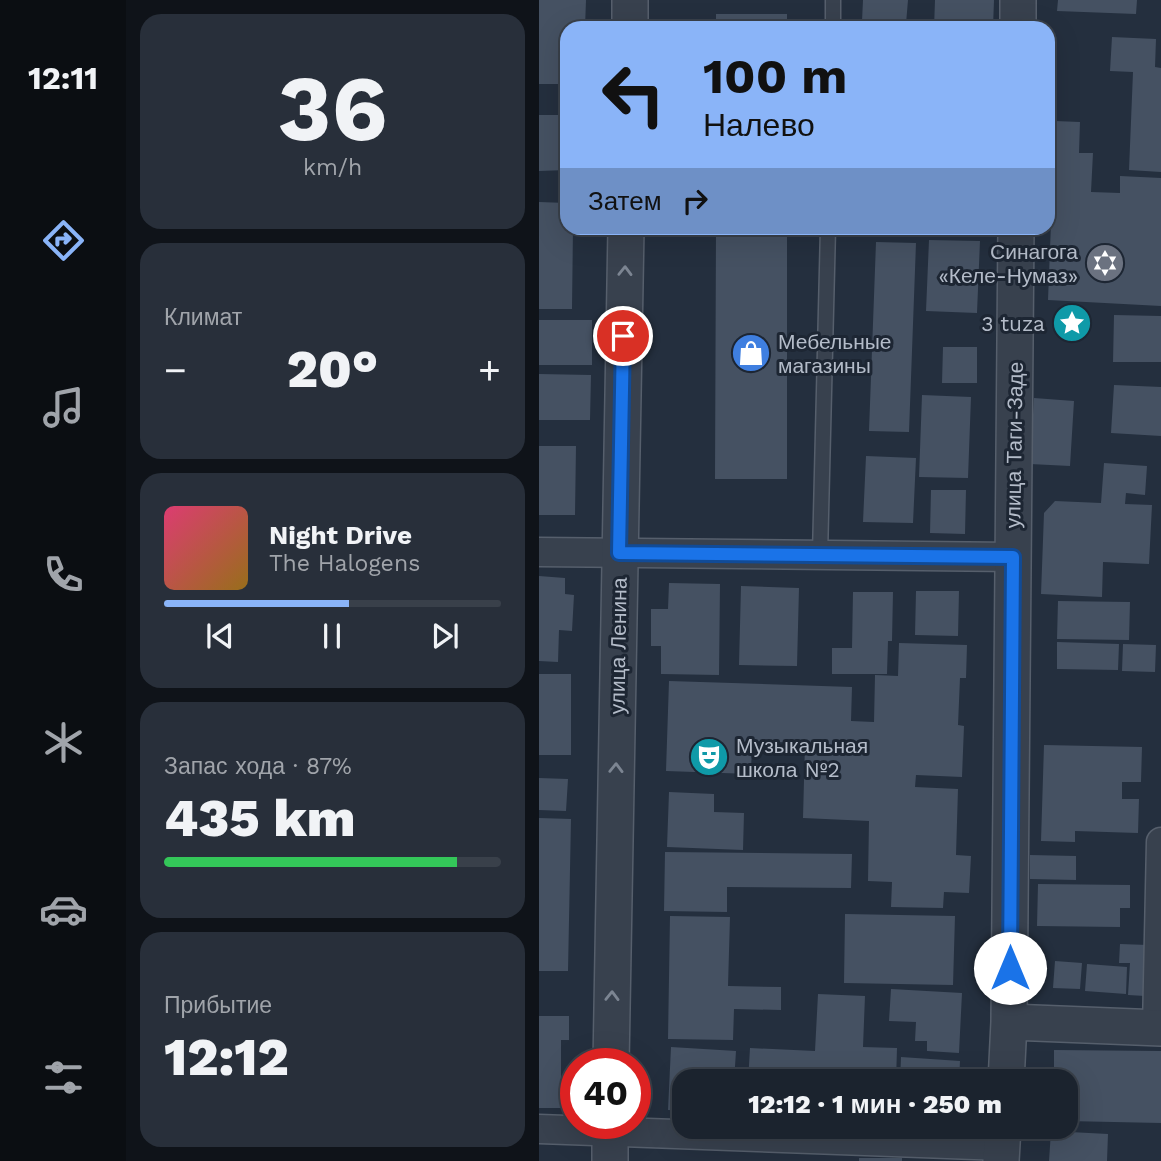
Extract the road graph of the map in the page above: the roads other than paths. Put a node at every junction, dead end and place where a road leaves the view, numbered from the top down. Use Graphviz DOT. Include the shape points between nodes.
graph roads {
  1 [pos="630,0"];
  2 [pos="833,0"];
  3 [pos="1018,0"];
  4 [pos="630,21"];
  5 [pos="833,21"];
  6 [pos="1018,21"];
  7 [pos="626,235"];
  8 [pos="828,235"];
  9 [pos="1016,235"];
  10 [pos="539,552"];
  11 [pos="619,553"];
  12 [pos="820,555"];
  13 [pos="1013,557"];
  14 [pos="1161,842"];
  15 [pos="1009,1022"];
  16 [pos="1159,1028"];
  17 [pos="611,1048"];
  18 [pos="1007,1069"];
  19 [pos="539,1129"];
  20 [pos="560,1132"];
  21 [pos="610,1139"];
  22 [pos="1002,1145"];
  1 -- 4 [label="street"];
  2 -- 5 [label="lane"];
  3 -- 6 [label="street"];
  11 -- 7 [label="street, улица Ленина, one-way"];
  8 -- 12 [label="lane"];
  9 -- 13 [label="street, улица Таги-Заде"];
  10 -- 11 [label="street"];
  11 -- 12 [label="street"];
  17 -- 11 [label="street, улица Ленина, one-way"];
  12 -- 13 [label="street"];
  13 -- 15 [label="street, улица Таги-Заде"];
  14 -- 16 [label="street"];
  15 -- 16 [label="street"];
  15 -- 18 [label="street, улица Таги-Заде"];
  19 -- 20 [label="street"];
  21 -- 22 [label="street"];
}
